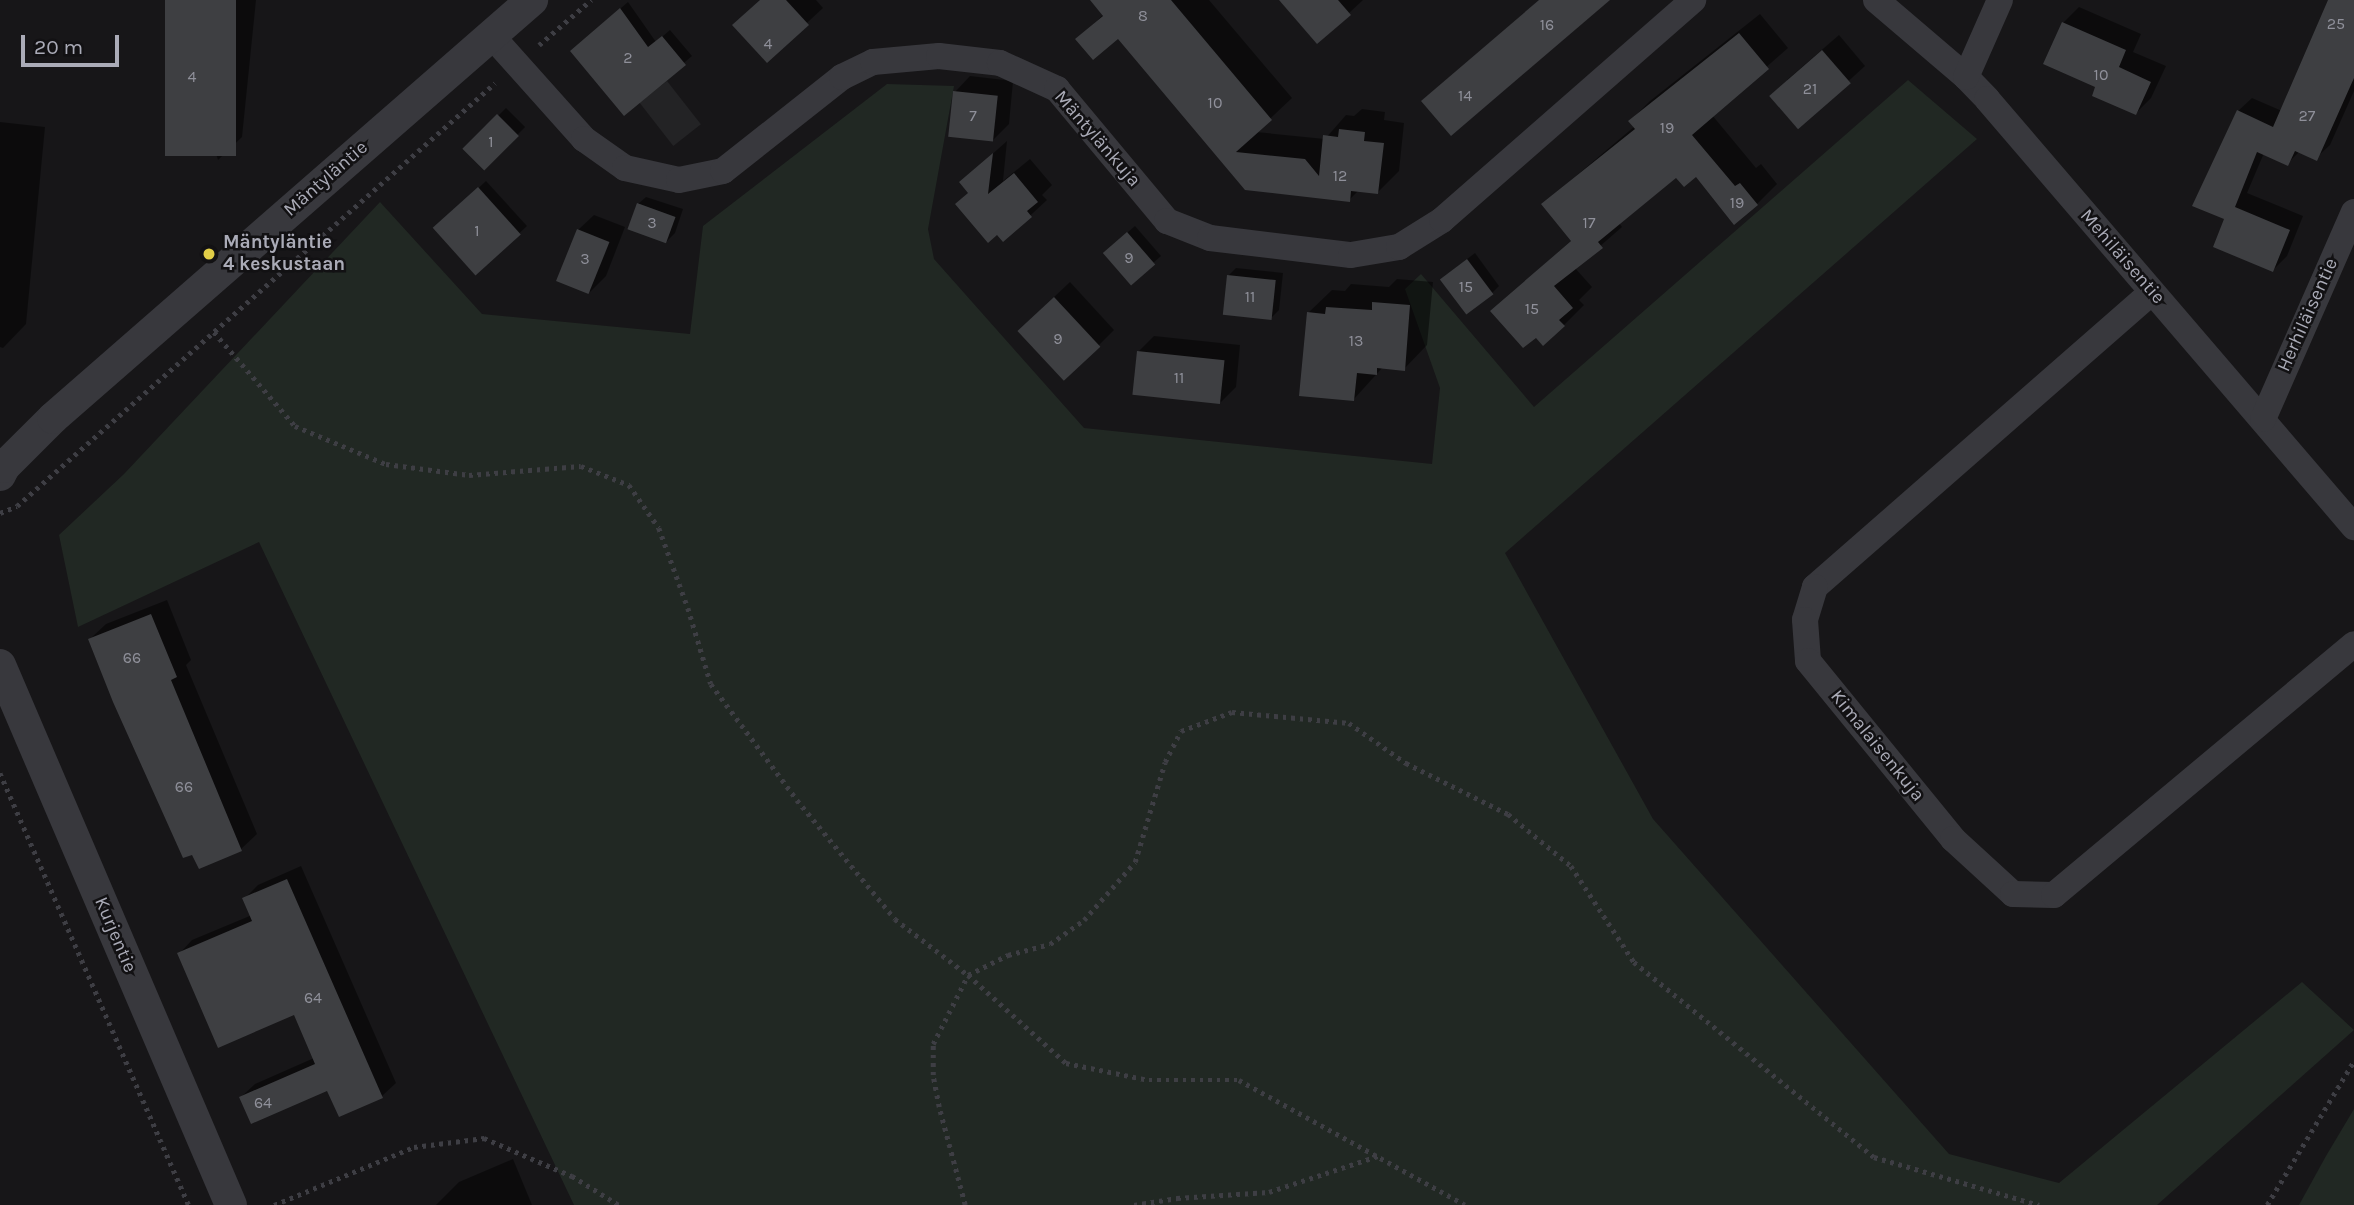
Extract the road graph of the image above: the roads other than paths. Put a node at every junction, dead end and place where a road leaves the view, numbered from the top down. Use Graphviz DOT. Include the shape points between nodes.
graph roads {
  1 [pos="532,0"];
  2 [pos="1693,0"];
  3 [pos="1876,0"];
  4 [pos="2000,0"];
  5 [pos="491,35"];
  6 [pos="1966,77"];
  7 [pos="2354,212"];
  8 [pos="2152,292"];
  9 [pos="2263,419"];
  10 [pos="0,475"];
  11 [pos="2354,527"];
  12 [pos="2354,643"];
  13 [pos="0,665"];
  14 [pos="231,1205"];
  1 -- 5 [label="street, Mäntyläntie"];
  2 -- 5 [label="street, Mäntylänkuja" via="1442,220 1399,247 1350,255 1210,239 1167,221 1057,89 1000,63 939,56 873,62 842,78 723,171 679,180 625,168 583,139"];
  3 -- 6 [label="street, Mehiläisentie"];
  4 -- 6 [label="street"];
  5 -- 10 [label="street, Mäntyläntie" via="53,418"];
  6 -- 8 [label="street, Mehiläisentie"];
  7 -- 9 [label="street, Herhiläisentie"];
  8 -- 9 [label="street, Mehiläisentie"];
  8 -- 12 [label="street, Kimalaisenkuja" via="1815,587 1805,620 1808,661 1953,839 2012,894 2054,895"];
  9 -- 11 [label="street, Mehiläisentie"];
  13 -- 14 [label="street, Kurjentie"];
}
